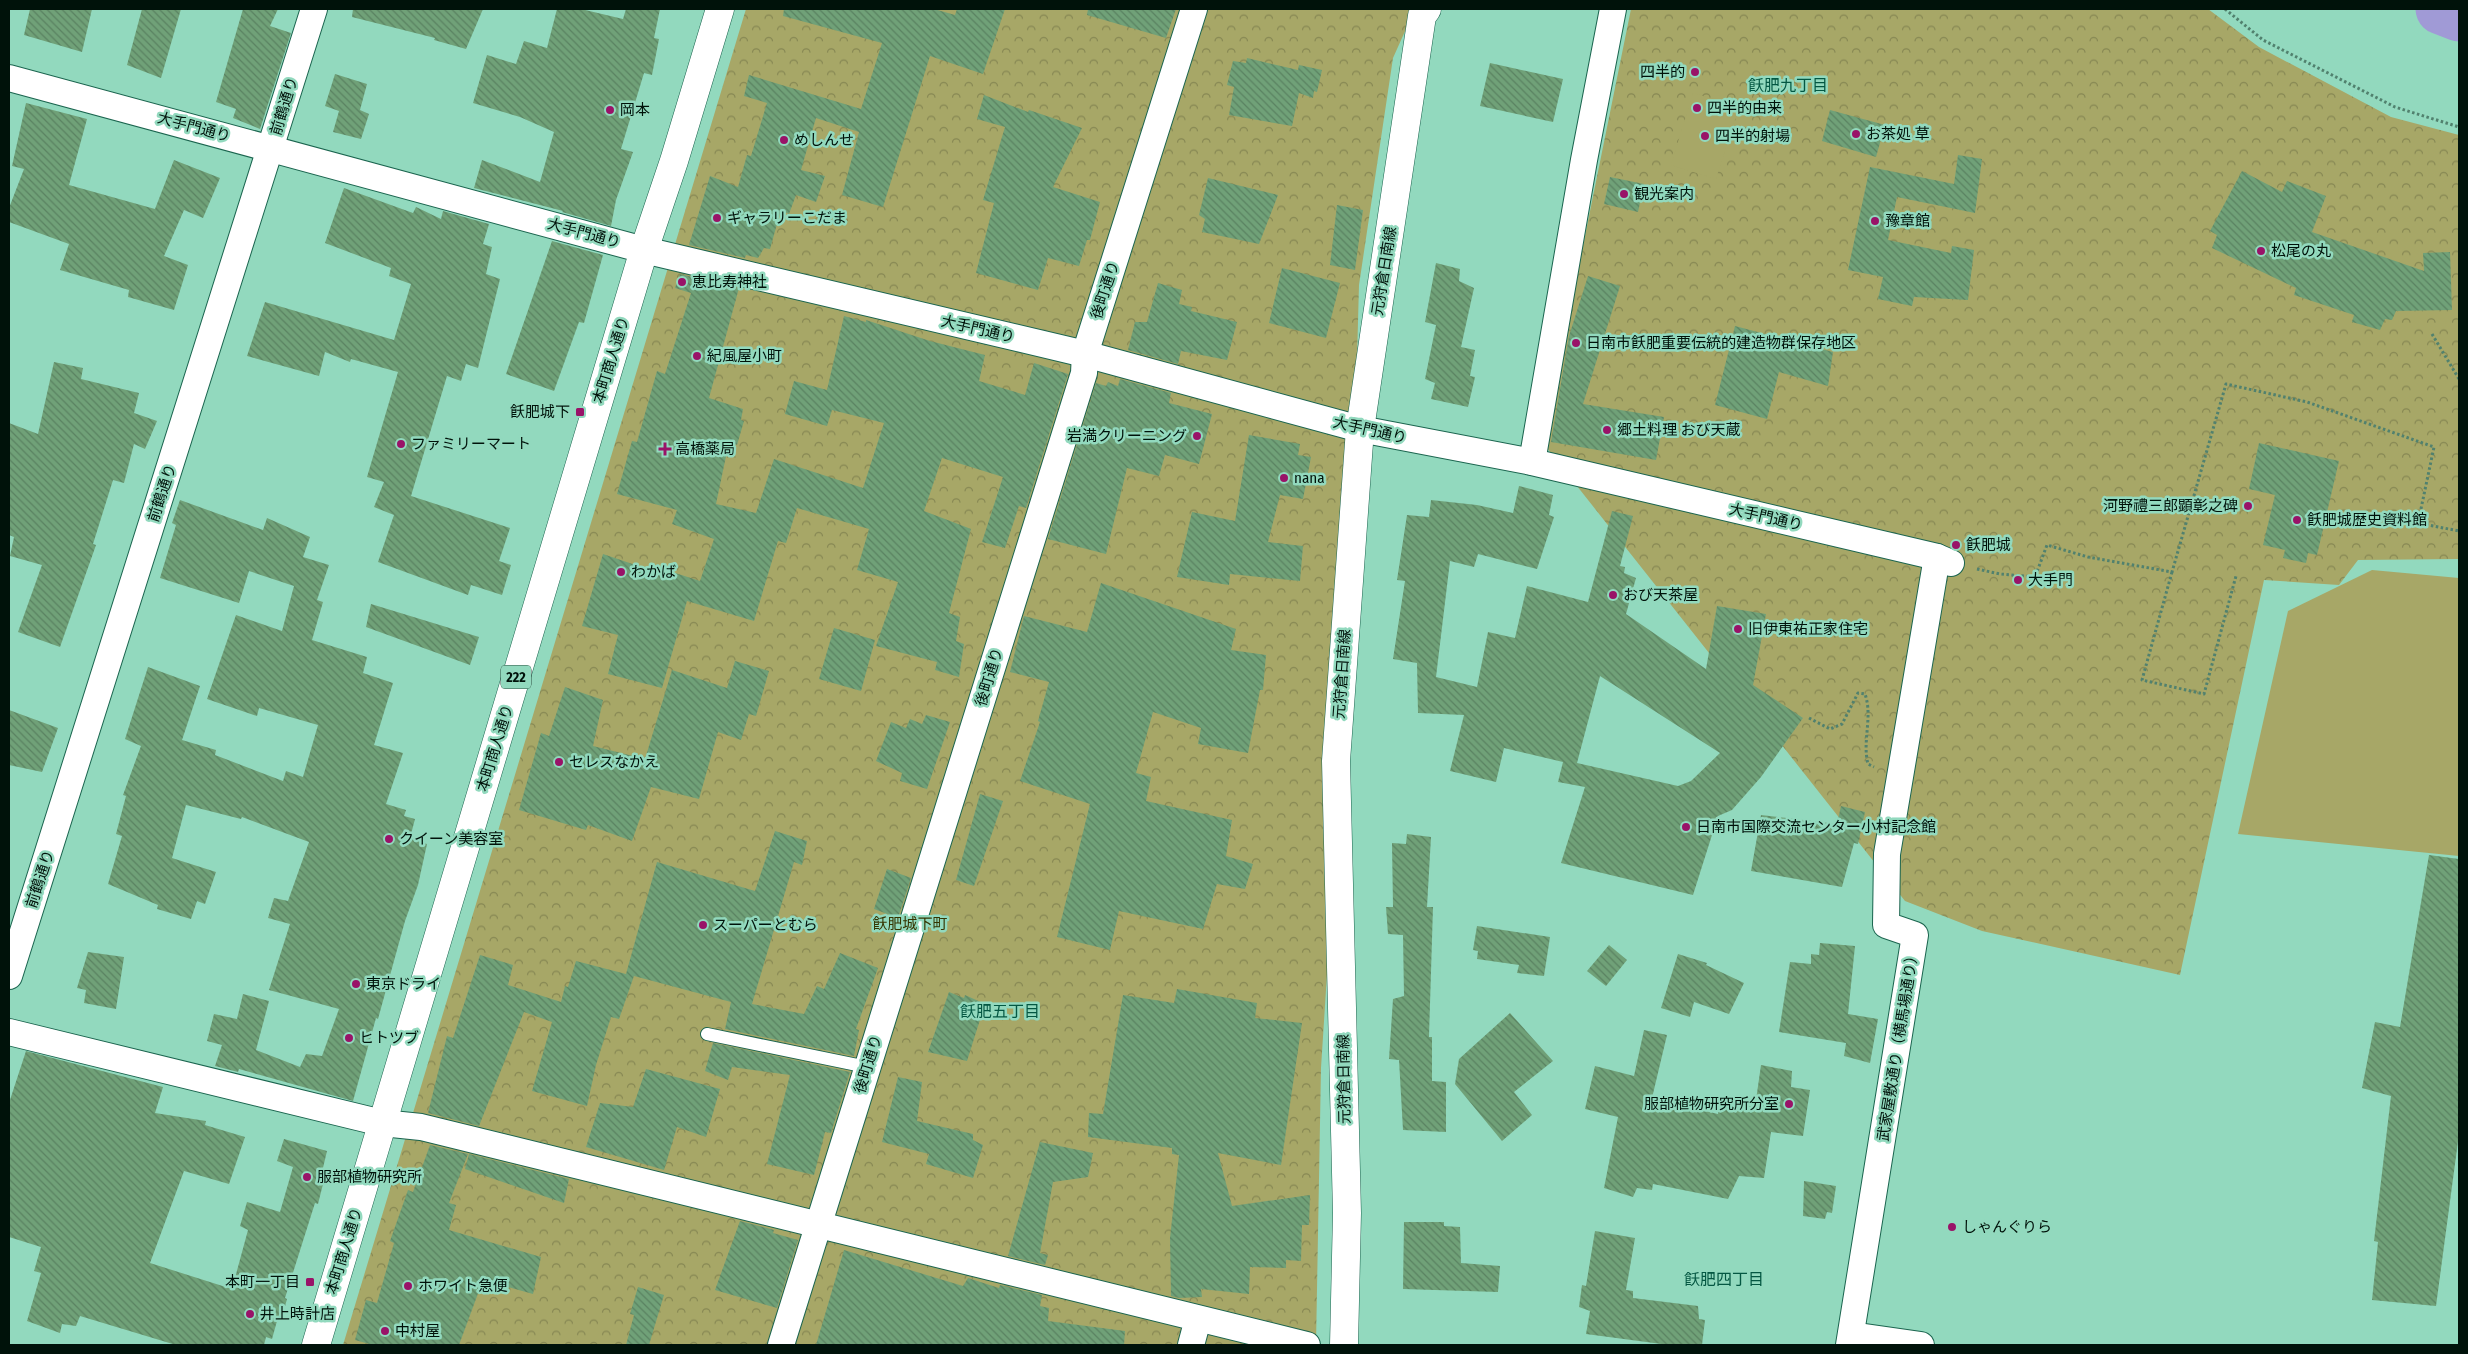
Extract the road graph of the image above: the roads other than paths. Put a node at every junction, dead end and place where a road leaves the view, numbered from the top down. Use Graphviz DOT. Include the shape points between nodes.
graph roads {
  1 [pos="314,9"];
  2 [pos="720,9"];
  3 [pos="1194,9"];
  4 [pos="1427,9"];
  5 [pos="1613,9"];
  6 [pos="9,78"];
  7 [pos="272,148"];
  8 [pos="644,250"];
  9 [pos="1085,354"];
  10 [pos="1360,429"];
  11 [pos="1532,462"];
  12 [pos="1944,560"];
  13 [pos="9,976"];
  14 [pos="9,1032"];
  15 [pos="708,1034"];
  16 [pos="867,1067"];
  17 [pos="382,1123"];
  18 [pos="818,1225"];
  19 [pos="1198,1319"];
  20 [pos="1850,1340"];
  21 [pos="316,1345"];
  22 [pos="781,1345"];
  23 [pos="1191,1345"];
  24 [pos="1307,1345"];
  25 [pos="1344,1345"];
  26 [pos="1921,1345"];
  1 -- 7 [label="street, 前鶴通り"];
  2 -- 8 [label="main road, 本町商人通り / 222"];
  3 -- 9 [label="street, 後町通り"];
  4 -- 10 [label="main road, 元狩倉日南線" via="1422,16"];
  5 -- 11 [label="street"];
  6 -- 7 [label="street, 大手門通り"];
  7 -- 8 [label="street, 大手門通り"];
  7 -- 13 [label="street, 前鶴通り"];
  8 -- 9 [label="street, 大手門通り"];
  8 -- 17 [label="main road, 本町商人通り / 222"];
  9 -- 10 [label="street, 大手門通り"];
  9 -- 16 [label="street, 後町通り" via="1084,373"];
  10 -- 11 [label="street, 大手門通り"];
  10 -- 25 [label="main road, 元狩倉日南線" via="1336,761 1347,1213"];
  11 -- 12 [label="street, 大手門通り"];
  12 -- 20 [label="street, 武家屋敷通り（横馬場通り）" via="1887,854 1886,925 1915,936"];
  14 -- 17 [label="street"];
  15 -- 16 [label="lane"];
  16 -- 18 [label="street, 後町通り"];
  17 -- 18 [label="street" via="421,1127"];
  17 -- 21 [label="main road, 本町商人通り / 222"];
  18 -- 19 [label="street"];
  18 -- 22 [label="street, 後町通り"];
  19 -- 23 [label="street"];
  19 -- 24 [label="street"];
  20 -- 26 [label="street"];
}
